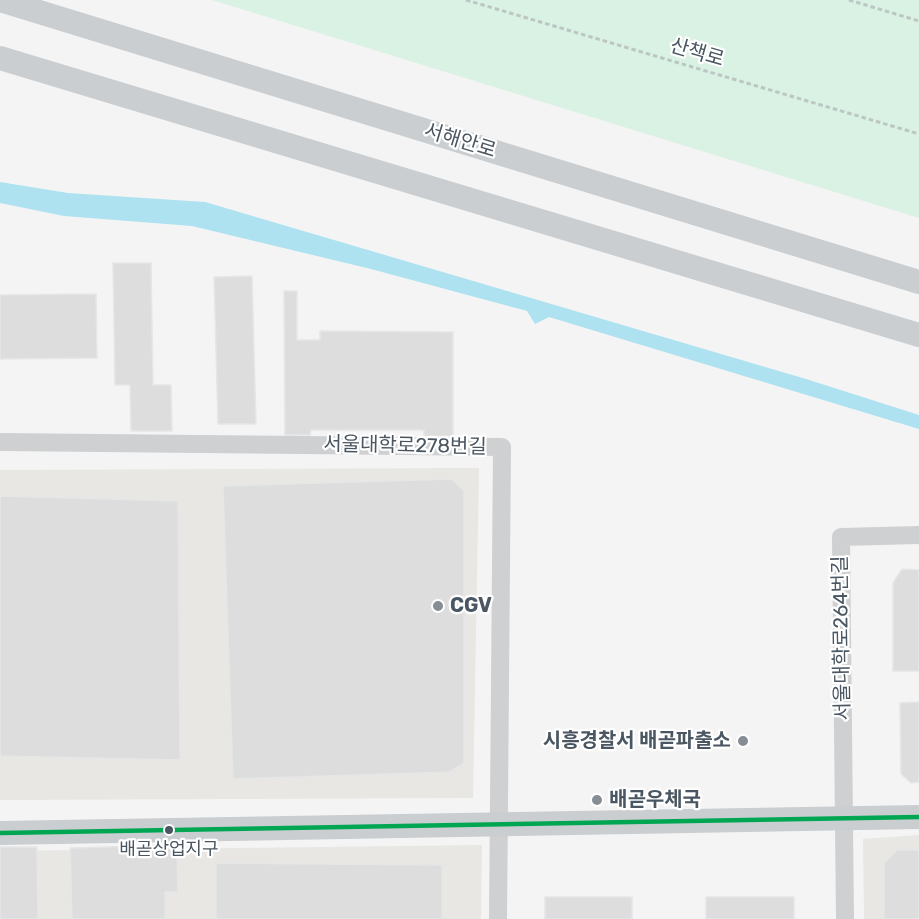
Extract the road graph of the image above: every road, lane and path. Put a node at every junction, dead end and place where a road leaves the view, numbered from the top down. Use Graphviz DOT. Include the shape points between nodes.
graph roads {
  1 [pos="0,0"];
  2 [pos="466,0"];
  3 [pos="849,0"];
  4 [pos="919,21"];
  5 [pos="0,58"];
  6 [pos="919,134"];
  7 [pos="919,282"];
  8 [pos="919,335"];
  9 [pos="0,442"];
  10 [pos="919,535"];
  11 [pos="919,817"];
  12 [pos="844,818"];
  13 [pos="499,825"];
  14 [pos="0,833"];
  15 [pos="498,919"];
  16 [pos="845,919"];
  1 -- 7 [label="main road, 서해안로"];
  2 -- 6 [label="path, 산책로"];
  3 -- 4 [label="path"];
  5 -- 8 [label="main road"];
  9 -- 13 [label="street, 서울대학로278번길" via="502,447"];
  10 -- 12 [label="street, 서울대학로264번길" via="841,537"];
  11 -- 12 [label="main road"];
  12 -- 13 [label="main road"];
  12 -- 16 [label="street, 서울대학로264번길"];
  13 -- 14 [label="main road"];
  13 -- 15 [label="street, 서울대학로278번길"];
}
